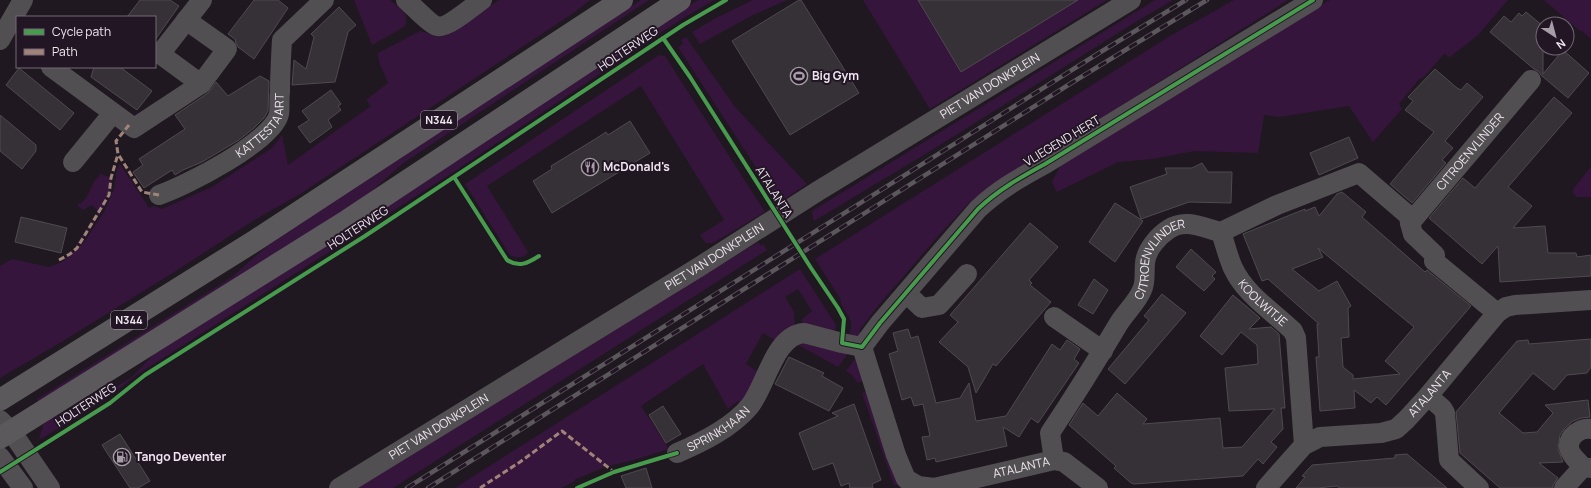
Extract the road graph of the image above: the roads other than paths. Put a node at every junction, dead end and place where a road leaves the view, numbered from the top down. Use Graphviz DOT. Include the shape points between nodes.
graph roads {
  1 [pos="24,0"];
  2 [pos="202,0"];
  3 [pos="324,0"];
  4 [pos="406,0"];
  5 [pos="482,0"];
  6 [pos="622,0"];
  7 [pos="680,0"];
  8 [pos="1131,0"];
  9 [pos="1313,0"];
  10 [pos="17,16"];
  11 [pos="16,18"];
  12 [pos="186,20"];
  13 [pos="7,38"];
  14 [pos="52,68"];
  15 [pos="1531,80"];
  16 [pos="201,84"];
  17 [pos="113,113"];
  18 [pos="73,162"];
  19 [pos="159,195"];
  20 [pos="1410,223"];
  21 [pos="1221,232"];
  22 [pos="967,274"];
  23 [pos="906,293"];
  24 [pos="1591,300"];
  25 [pos="1497,313"];
  26 [pos="1054,317"];
  27 [pos="862,347"];
  28 [pos="1103,352"];
  29 [pos="1428,396"];
  30 [pos="0,400"];
  31 [pos="1591,429"];
  32 [pos="4,430"];
  33 [pos="1304,445"];
  34 [pos="677,453"];
  35 [pos="0,457"];
  36 [pos="1054,460"];
  37 [pos="1587,468"];
  38 [pos="904,484"];
  39 [pos="23,488"];
  40 [pos="50,488"];
  41 [pos="339,488"];
  42 [pos="1098,488"];
  43 [pos="1266,488"];
  44 [pos="1479,488"];
  45 [pos="1564,488"];
  1 -- 10 [label="street"];
  2 -- 12 [label="street"];
  3 -- 19 [label="street, KATTESTAART" via="282,40 279,115 264,136 244,151 202,175"];
  4 -- 5 [label="street" via="438,26 447,25"];
  6 -- 30 [label="main road, N344" via="256,240"];
  7 -- 32 [label="main road, HOLTERWEG / N344" via="348,220"];
  8 -- 41 [label="street, PIET VAN DONKPLEIN"];
  9 -- 23 [label="street, VLIEGEND HERT" via="1006,186 978,209"];
  11 -- 13 [label="street"];
  12 -- 16 [label="street" via="160,54"];
  12 -- 16 [label="street" via="227,49"];
  14 -- 17 [label="street"];
  15 -- 20 [label="street, CITROENVLINDER"];
  16 -- 17 [label="street" via="134,128"];
  17 -- 18 [label="street"];
  20 -- 21 [label="street" via="1409,216 1359,173 1271,208"];
  20 -- 25 [label="street" via="1412,234 1435,255 1434,261"];
  21 -- 28 [label="street, CITROENVLINDER" via="1181,224 1160,235 1148,252 1142,290"];
  21 -- 33 [label="street, KOOLWITJE" via="1232,267 1239,278 1252,295 1293,330 1296,338"];
  22 -- 23 [label="street" via="939,305 922,308"];
  23 -- 27 [label="street, VLIEGEND HERT"];
  24 -- 25 [label="street, ATALANTA" via="1515,305"];
  25 -- 29 [label="street, ATALANTA"];
  26 -- 28 [label="street"];
  27 -- 34 [label="street, SPRINKHAAN" via="797,333 781,347 750,406 732,423 707,439"];
  27 -- 38 [label="street, ATALANTA"];
  28 -- 36 [label="street, CITROENVLINDER" via="1050,433"];
  29 -- 33 [label="street, ATALANTA" via="1406,420 1389,432 1320,437"];
  29 -- 44 [label="street" via="1445,413 1449,460"];
  31 -- 37 [label="street" via="1578,432 1569,447"];
  32 -- 40 [label="street"];
  33 -- 43 [label="street, ATALANTA"];
  35 -- 39 [label="street"];
  36 -- 38 [label="street, ATALANTA" via="934,488"];
  36 -- 42 [label="street, ATALANTA" via="1064,462"];
  37 -- 45 [label="street"];
}
